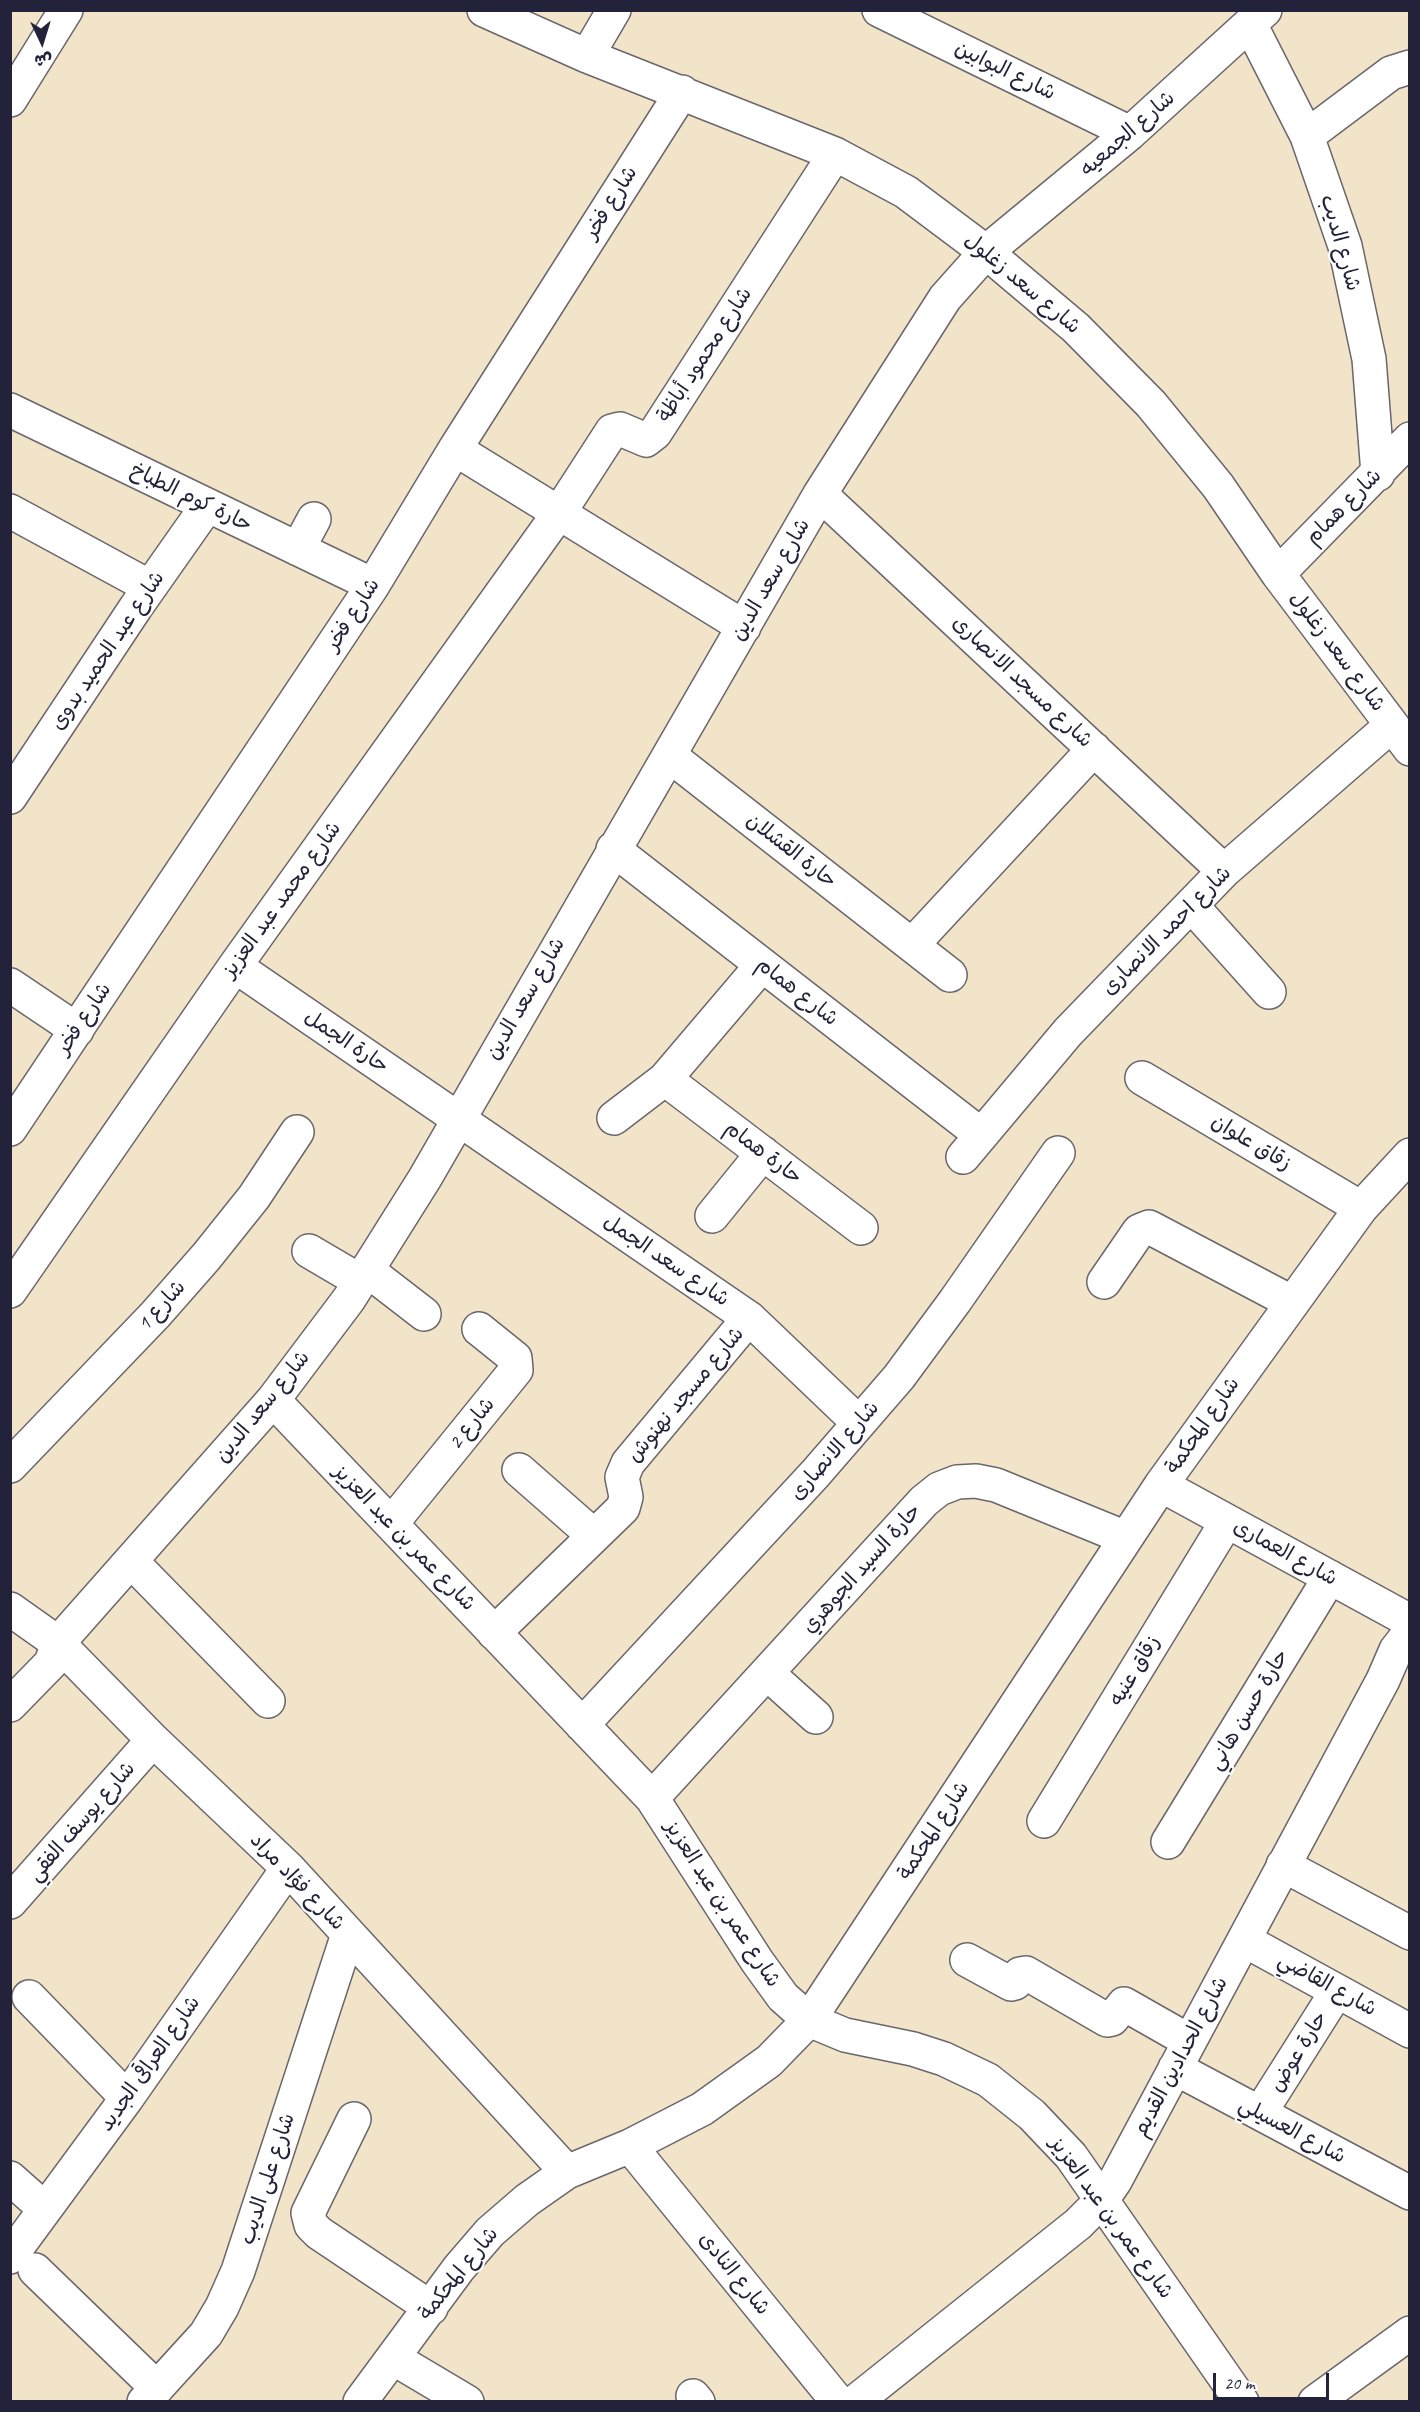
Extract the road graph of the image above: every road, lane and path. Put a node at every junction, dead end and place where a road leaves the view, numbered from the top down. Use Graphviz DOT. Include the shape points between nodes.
graph roads {
  1 [pos="66,10"];
  2 [pos="484,10"];
  3 [pos="614,10"];
  4 [pos="900,15"];
  5 [pos="1258,18"];
  6 [pos="587,56"];
  7 [pos="1410,67"];
  8 [pos="682,92"];
  9 [pos="10,100"];
  10 [pos="1130,133"];
  11 [pos="1307,136"];
  12 [pos="835,154"];
  13 [pos="986,252"];
  14 [pos="10,410"];
  15 [pos="1410,439"];
  16 [pos="455,449"];
  17 [pos="1378,474"];
  18 [pos="820,494"];
  19 [pos="207,506"];
  20 [pos="10,511"];
  21 [pos="559,513"];
  22 [pos="314,519"];
  23 [pos="298,549"];
  24 [pos="1278,574"];
  25 [pos="373,585"];
  26 [pos="150,587"];
  27 [pos="744,627"];
  28 [pos="1401,737"];
  29 [pos="1094,749"];
  30 [pos="670,756"];
  31 [pos="10,797"];
  32 [pos="613,849"];
  33 [pos="1224,871"];
  34 [pos="1191,905"];
  35 [pos="912,945"];
  36 [pos="762,965"];
  37 [pos="235,966"];
  38 [pos="950,975"];
  39 [pos="10,985"];
  40 [pos="1269,992"];
  41 [pos="77,1030"];
  42 [pos="1142,1078"];
  43 [pos="665,1079"];
  44 [pos="457,1118"];
  45 [pos="614,1118"];
  46 [pos="10,1129"];
  47 [pos="297,1132"];
  48 [pos="971,1145"];
  49 [pos="763,1153"];
  50 [pos="1058,1153"];
  51 [pos="1410,1155"];
  52 [pos="1361,1208"];
  53 [pos="712,1216"];
  54 [pos="861,1228"];
  55 [pos="309,1251"];
  56 [pos="363,1276"];
  57 [pos="1104,1282"];
  58 [pos="10,1291"];
  59 [pos="1291,1302"];
  60 [pos="424,1314"];
  61 [pos="749,1318"];
  62 [pos="479,1329"];
  63 [pos="273,1400"];
  64 [pos="859,1423"];
  65 [pos="10,1466"];
  66 [pos="519,1470"];
  67 [pos="1161,1485"];
  68 [pos="1227,1521"];
  69 [pos="391,1524"];
  70 [pos="593,1536"];
  71 [pos="1126,1538"];
  72 [pos="131,1561"];
  73 [pos="1330,1578"];
  74 [pos="10,1609"];
  75 [pos="1410,1621"];
  76 [pos="1410,1632"];
  77 [pos="494,1633"];
  78 [pos="58,1643"];
  79 [pos="767,1673"];
  80 [pos="268,1701"];
  81 [pos="10,1705"];
  82 [pos="816,1717"];
  83 [pos="582,1725"];
  84 [pos="153,1740"];
  85 [pos="652,1798"];
  86 [pos="1044,1821"];
  87 [pos="1168,1842"];
  88 [pos="1283,1865"];
  89 [pos="288,1868"];
  90 [pos="10,1902"];
  91 [pos="1410,1933"];
  92 [pos="348,1934"];
  93 [pos="1244,1940"];
  94 [pos="967,1960"];
  95 [pos="1337,1991"];
  96 [pos="29,1997"];
  97 [pos="809,2020"];
  98 [pos="1410,2031"];
  99 [pos="1182,2054"];
  100 [pos="127,2098"];
  101 [pos="1260,2113"];
  102 [pos="354,2119"];
  103 [pos="630,2146"];
  104 [pos="567,2172"];
  105 [pos="10,2178"];
  106 [pos="1410,2193"];
  107 [pos="1102,2200"];
  108 [pos="45,2209"];
  109 [pos="22,2264"];
  110 [pos="431,2307"];
  111 [pos="1410,2333"];
  112 [pos="393,2358"];
  113 [pos="151,2395"];
  114 [pos="360,2402"];
  115 [pos="467,2402"];
  116 [pos="838,2402"];
  117 [pos="855,2402"];
  118 [pos="1242,2402"];
  119 [pos="1315,2402"];
  1 -- 9 [label="street"];
  2 -- 6 [label="street, شارع سعد زغلول"];
  3 -- 6 [label="street"];
  4 -- 10 [label="street, شارع البوابين"];
  5 -- 10 [label="street, شارع الجمعيه"];
  5 -- 11 [label="street, شارع الديب"];
  6 -- 8 [label="street, شارع سعد زغلول"];
  7 -- 11 [label="street" via="1391,73"];
  8 -- 12 [label="street, شارع سعد زغلول"];
  8 -- 16 [label="street, شارع فخر"];
  10 -- 13 [label="street, شارع الجمعيه"];
  11 -- 17 [label="street, شارع الديب" via="1345,246 1369,359"];
  12 -- 13 [label="street, شارع سعد زغلول" via="906,192"];
  12 -- 21 [label="street, شارع محمود أباظة" via="652,436 641,440 620,429 612,431"];
  13 -- 18 [label="street, شارع سعد الدين" via="945,298"];
  13 -- 24 [label="street, شارع سعد زغلول" via="1076,328 1151,404 1218,486"];
  14 -- 19 [label="street, حارة كوم الطباخ"];
  15 -- 17 [label="street, شارع همام"];
  16 -- 21 [label="street"];
  16 -- 25 [label="street, شارع فخر"];
  17 -- 24 [label="street, شارع همام"];
  18 -- 27 [label="street, شارع سعد الدين"];
  18 -- 29 [label="street, شارع مسجد الانصارى"];
  19 -- 23 [label="street, حارة كوم الطباخ"];
  19 -- 26 [label="street, شارع عبد الحميد بدوى"];
  20 -- 26 [label="street"];
  21 -- 27 [label="street"];
  21 -- 37 [label="street, شارع محمد عبد العزيز"];
  22 -- 23 [label="street"];
  23 -- 25 [label="street, حارة كوم الطباخ"];
  24 -- 28 [label="street, شارع سعد زغلول"];
  25 -- 41 [label="street, شارع فخر"];
  26 -- 31 [label="street, شارع عبد الحميد بدوى"];
  27 -- 30 [label="street, شارع سعد الدين"];
  28 -- 33 [label="street, شارع احمد الانصارى"];
  29 -- 33 [label="street, شارع مسجد الانصارى"];
  29 -- 35 [label="street"];
  30 -- 32 [label="street, شارع سعد الدين"];
  30 -- 35 [label="street, حارة القشلان"];
  32 -- 36 [label="street, شارع همام"];
  32 -- 44 [label="street, شارع سعد الدين"];
  33 -- 34 [label="street, شارع احمد الانصارى"];
  34 -- 40 [label="street"];
  34 -- 48 [label="street, شارع احمد الانصارى" via="1068,1032"];
  35 -- 38 [label="street, حارة القشلان"];
  36 -- 43 [label="street"];
  36 -- 48 [label="street, شارع همام"];
  37 -- 44 [label="street, حارة الجمل"];
  37 -- 58 [label="street, شارع محمد عبد العزيز"];
  39 -- 41 [label="street"];
  41 -- 46 [label="street, شارع فخر"];
  42 -- 52 [label="street, زقاق علوان"];
  43 -- 45 [label="street"];
  43 -- 49 [label="street, حارة همام"];
  44 -- 56 [label="street, شارع سعد الدين"];
  44 -- 61 [label="street, شارع سعد الجمل"];
  47 -- 65 [label="street, شارع 1" via="254,1197 206,1257"];
  49 -- 53 [label="street"];
  49 -- 54 [label="street, حارة همام"];
  50 -- 64 [label="street, شارع الانصارى" via="899,1377"];
  51 -- 52 [label="street, شارع المحكمة"];
  52 -- 59 [label="street, شارع المحكمة"];
  55 -- 56 [label="street"];
  56 -- 60 [label="street"];
  56 -- 63 [label="street, شارع سعد الدين"];
  57 -- 59 [label="street" via="1139,1232 1149,1227"];
  59 -- 67 [label="street, شارع المحكمة"];
  61 -- 64 [label="street, شارع سعد الجمل"];
  61 -- 70 [label="street, شارع مسجد نهنوش" via="628,1463 622,1477 626,1497 623,1508"];
  62 -- 69 [label="street, شارع 2" via="515,1358 516,1370"];
  63 -- 69 [label="street, شارع عمر بن عبد العزيز"];
  63 -- 72 [label="street, شارع سعد الدين"];
  64 -- 83 [label="street, شارع الانصارى"];
  66 -- 70 [label="street"];
  67 -- 68 [label="street, شارع العمارى"];
  67 -- 71 [label="street, شارع المحكمة"];
  68 -- 73 [label="street, شارع العمارى"];
  68 -- 86 [label="street, زقاق عنيه"];
  69 -- 77 [label="street, شارع عمر بن عبد العزيز"];
  70 -- 77 [label="street, شارع مسجد نهنوش"];
  71 -- 79 [label="street, حارة السيد الجوهري" via="996,1485 957,1482 924,1501"];
  71 -- 97 [label="street, شارع المحكمة"];
  72 -- 78 [label="street, شارع سعد الدين"];
  72 -- 80 [label="street"];
  73 -- 75 [label="street, شارع العمارى"];
  73 -- 87 [label="street, حارة حسن هاني"];
  74 -- 78 [label="street, شارع فؤاد مراد"];
  76 -- 88 [label="street, شارع الحدادين القديم" via="1396,1650"];
  77 -- 83 [label="street, شارع عمر بن عبد العزيز"];
  78 -- 81 [label="street, شارع سعد الدين" via="51,1663"];
  78 -- 84 [label="street, شارع فؤاد مراد"];
  79 -- 82 [label="street"];
  79 -- 85 [label="street, حارة السيد الجوهري"];
  83 -- 85 [label="street, شارع عمر بن عبد العزيز"];
  84 -- 89 [label="street, شارع فؤاد مراد"];
  84 -- 90 [label="street, شارع يوسف الفقي"];
  85 -- 97 [label="street, شارع عمر بن عبد العزيز" via="757,1961 783,1997"];
  88 -- 91 [label="street"];
  88 -- 93 [label="street, شارع الحدادين القديم"];
  89 -- 92 [label="street, شارع فؤاد مراد"];
  89 -- 100 [label="street, شارع العراقى الجديد"];
  92 -- 104 [label="street, شارع فؤاد مراد"];
  92 -- 113 [label="street, شارع على الديب" via="238,2271 206,2334"];
  93 -- 95 [label="street, شارع القاضي"];
  93 -- 99 [label="street, شارع الحدادين القديم"];
  94 -- 99 [label="street, شارع العسيلي" via="1011,1984 1026,1973 1107,2020 1124,2004"];
  95 -- 98 [label="street, شارع القاضي"];
  95 -- 101 [label="street, حارة عوض"];
  96 -- 100 [label="street"];
  97 -- 103 [label="street, شارع المحكمة" via="769,2061 702,2109"];
  97 -- 107 [label="street, شارع عمر بن عبد العزيز" via="845,2035 944,2059 987,2080 1032,2115"];
  99 -- 101 [label="street, شارع العسيلي"];
  99 -- 107 [label="street, شارع الحدادين القديم"];
  100 -- 108 [label="street, شارع العراقى الجديد"];
  101 -- 106 [label="street, شارع العسيلي"];
  102 -- 110 [label="street" via="308,2213 311,2225"];
  103 -- 104 [label="street, شارع المحكمة"];
  103 -- 116 [label="street, شارع النادى"];
  104 -- 110 [label="street, شارع المحكمة" via="527,2199 490,2232"];
  105 -- 108 [label="street"];
  107 -- 117 [label="street, شارع الحدادين القديم"];
  107 -- 118 [label="street, شارع عمر بن عبد العزيز"];
  108 -- 109 [label="street, شارع العراقى الجديد"];
  109 -- 113 [label="street"];
  110 -- 112 [label="street, شارع المحكمة"];
  111 -- 119 [label="street"];
  112 -- 114 [label="street, شارع المحكمة"];
  112 -- 115 [label="street"];
}
